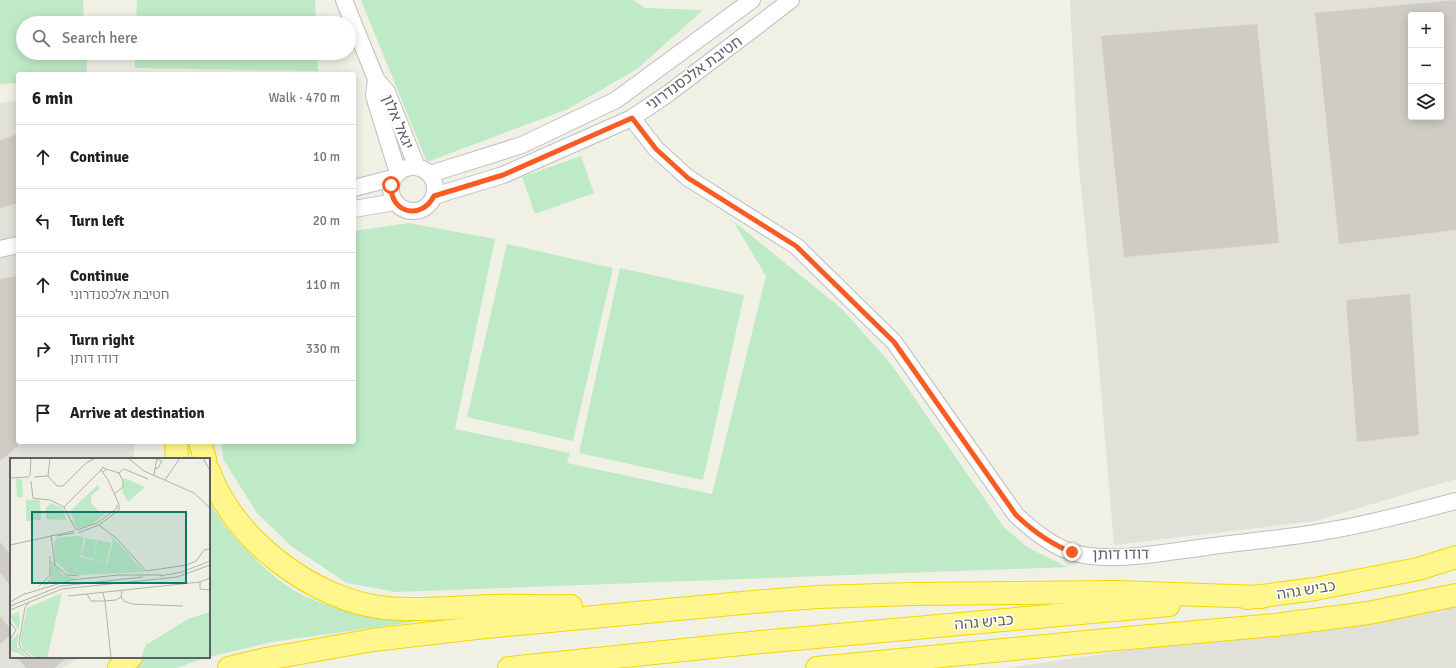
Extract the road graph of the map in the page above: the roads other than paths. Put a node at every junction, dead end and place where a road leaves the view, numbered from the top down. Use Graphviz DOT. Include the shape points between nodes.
graph roads {
  1 [pos="344,0"];
  2 [pos="752,0"];
  3 [pos="791,0"];
  4 [pos="350,16"];
  5 [pos="356,30"];
  6 [pos="376,79"];
  7 [pos="632,118"];
  8 [pos="424,171"];
  9 [pos="396,176"];
  10 [pos="356,187"];
  11 [pos="434,196"];
  12 [pos="395,202"];
  13 [pos="356,208"];
  14 [pos="16,245"];
  15 [pos="0,249"];
  16 [pos="16,250"];
  17 [pos="0,252"];
  18 [pos="176,444"];
  19 [pos="201,444"];
  20 [pos="177,458"];
  21 [pos="205,458"];
  22 [pos="210,473"];
  23 [pos="1456,501"];
  24 [pos="1456,557"];
  25 [pos="1456,595"];
  26 [pos="1262,597"];
  27 [pos="752,602"];
  28 [pos="130,658"];
  29 [pos="119,668"];
  30 [pos="229,668"];
  31 [pos="509,668"];
  32 [pos="817,668"];
  1 -- 4 [label="street, יגאל אלון"];
  2 -- 8 [label="street, חטיבת אלכסנדרוני" via="616,100 522,145"];
  3 -- 7 [label="street, חטיבת אלכסנדרוני"];
  5 -- 6 [label="street, יגאל אלון"];
  6 -- 8 [label="street, יגאל אלון" via="387,92"];
  6 -- 9 [label="street, יגאל אלון" via="374,96"];
  7 -- 11 [label="street, חטיבת אלכסנדרוני" via="503,175"];
  7 -- 23 [label="street, דודו דותן" via="656,149 688,178 796,246 894,342 1016,515 1030,529 1055,546 1096,556 1158,554 1332,530"];
  8 -- 9 [label="street" via="404,169"];
  8 -- 11 [label="street" via="434,181"];
  9 -- 10 [label="street"];
  9 -- 12 [label="street" via="391,185"];
  11 -- 12 [label="street" via="425,208 417,211 402,209"];
  12 -- 13 [label="street"];
  14 -- 15 [label="street"];
  16 -- 17 [label="street"];
  18 -- 20 [label="highway"];
  19 -- 21 [label="highway"];
  22 -- 27 [label="highway" via="222,499 258,546 310,582 356,602 385,608 413,609"];
  24 -- 26 [label="highway, כביש גהה" via="1410,570"];
  25 -- 32 [label="highway, כביש גהה" via="1368,613 1275,625"];
  26 -- 27 [label="highway" via="1116,592 912,594"];
  26 -- 31 [label="highway, כביש גהה" via="769,641"];
  27 -- 30 [label="highway" via="380,639 322,648"];
  28 -- 29 [label="highway"];
}
